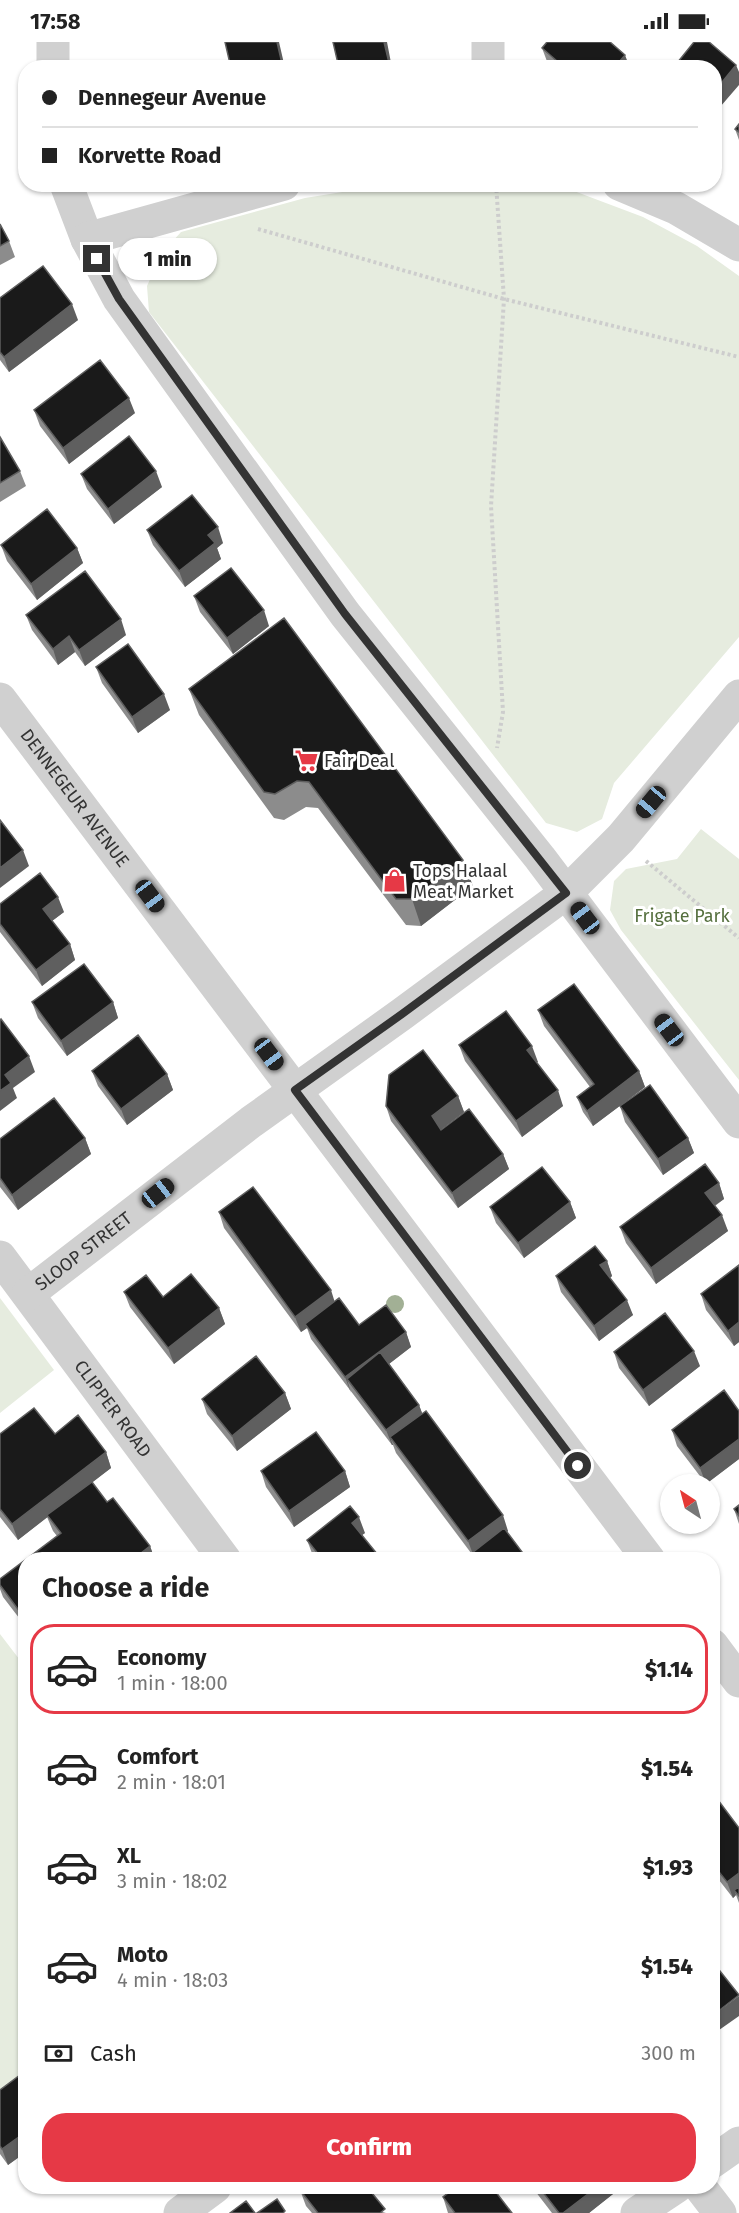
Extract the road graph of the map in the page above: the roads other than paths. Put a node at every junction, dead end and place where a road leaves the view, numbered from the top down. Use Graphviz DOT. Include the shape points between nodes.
graph roads {
  1 [pos="53,42"];
  2 [pos="488,42"];
  3 [pos="53,60"];
  4 [pos="488,60"];
  5 [pos="69,192"];
  6 [pos="255,192"];
  7 [pos="638,192"];
  8 [pos="87,239"];
  9 [pos="739,245"];
  10 [pos="739,696"];
  11 [pos="0,699"];
  12 [pos="566,893"];
  13 [pos="295,1090"];
  14 [pos="739,1122"];
  15 [pos="0,1257"];
  16 [pos="28,1294"];
  17 [pos="219,1552"];
  18 [pos="642,1552"];
  19 [pos="720,1655"];
  20 [pos="739,1680"];
  21 [pos="739,2143"];
  22 [pos="720,2156"];
  23 [pos="206,2194"];
  24 [pos="666,2194"];
  25 [pos="705,2194"];
  26 [pos="180,2213"];
  27 [pos="637,2213"];
  28 [pos="720,2213"];
  1 -- 3 [label="street"];
  2 -- 4 [label="street"];
  5 -- 8 [label="street"];
  6 -- 8 [label="street"];
  7 -- 9 [label="street" via="676,208"];
  8 -- 12 [label="street" via="119,299 345,614"];
  10 -- 12 [label="street, SLOOP STREET" via="621,837"];
  11 -- 13 [label="street, DENNEGEUR AVENUE"];
  12 -- 13 [label="street, SLOOP STREET"];
  12 -- 14 [label="street"];
  13 -- 16 [label="street, SLOOP STREET"];
  13 -- 18 [label="street, DENNEGEUR AVENUE"];
  15 -- 16 [label="street, CLIPPER ROAD"];
  16 -- 17 [label="street, CLIPPER ROAD"];
  19 -- 20 [label="street"];
  21 -- 22 [label="street"];
  23 -- 26 [label="street"];
  24 -- 27 [label="street"];
  25 -- 28 [label="street"];
}
